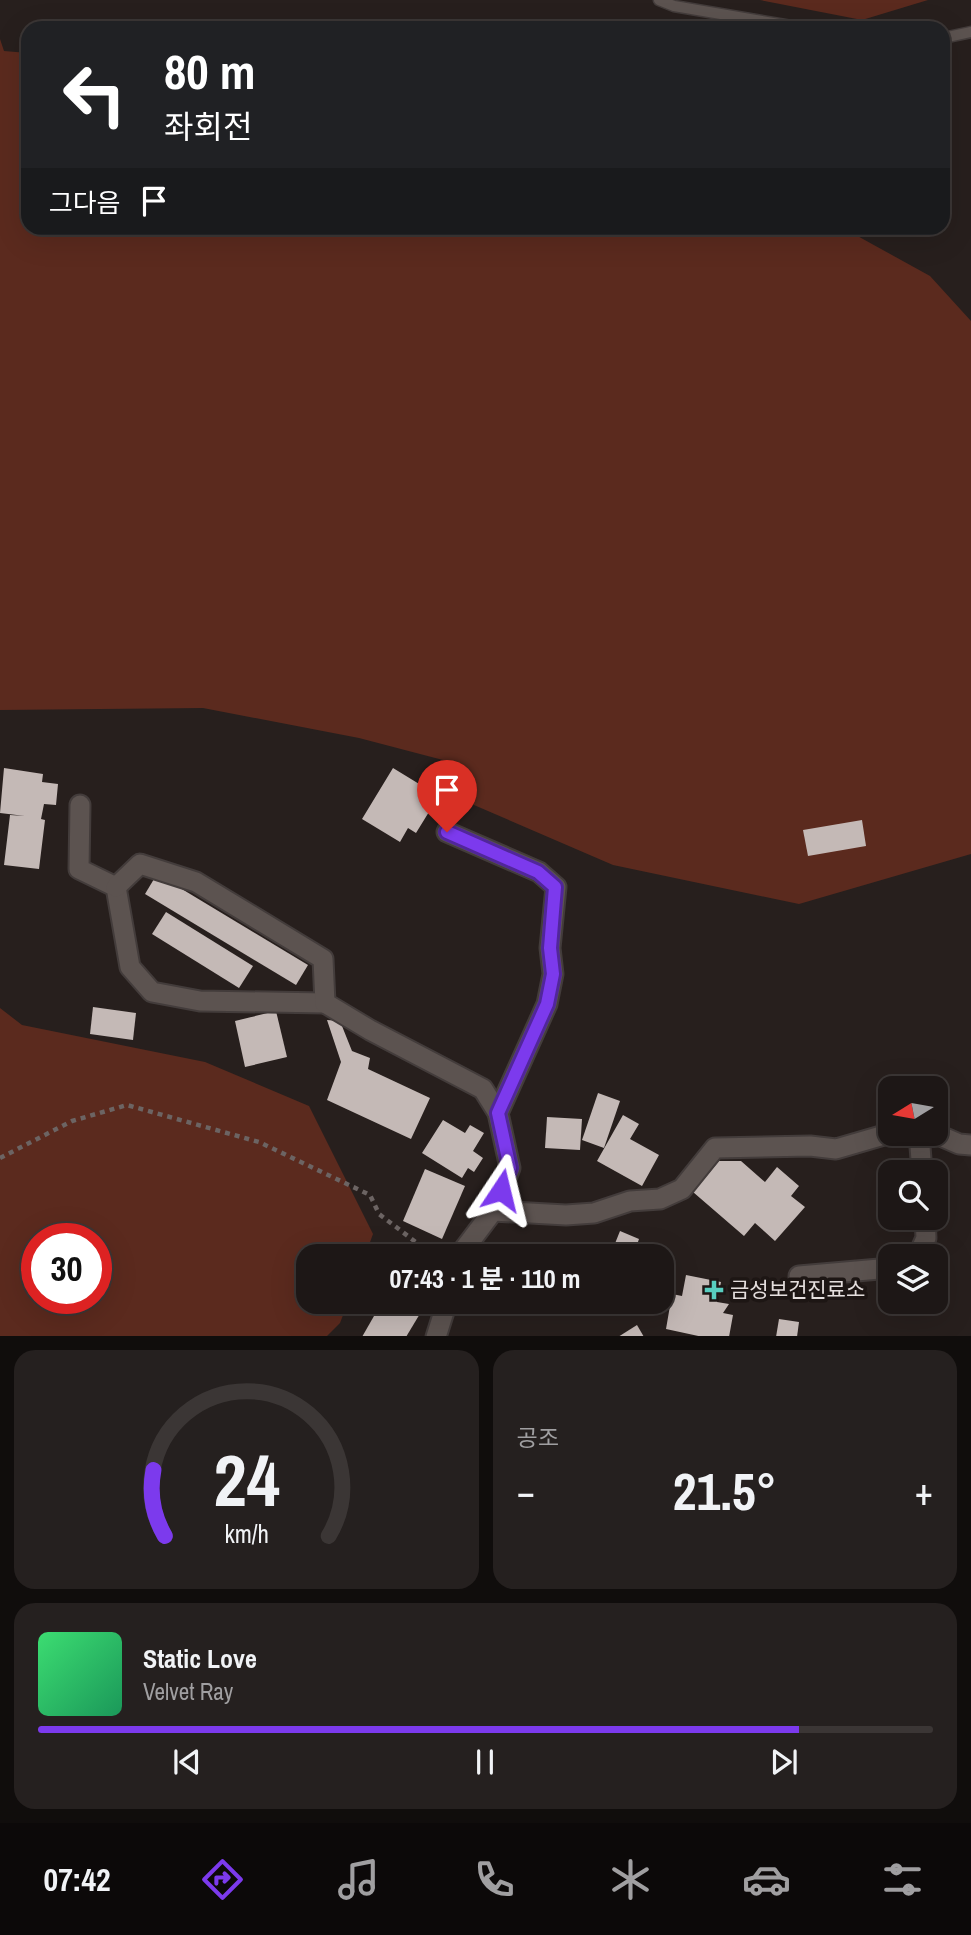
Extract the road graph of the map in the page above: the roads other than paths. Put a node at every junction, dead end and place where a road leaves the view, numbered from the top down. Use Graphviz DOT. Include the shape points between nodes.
graph roads {
  1 [pos="659,0"];
  2 [pos="762,21"];
  3 [pos="971,32"];
  4 [pos="950,36"];
  5 [pos="80,805"];
  6 [pos="447,832"];
  7 [pos="116,887"];
  8 [pos="325,1003"];
  9 [pos="498,1113"];
  10 [pos="878,1137"];
  11 [pos="948,1139"];
  12 [pos="971,1144"];
  13 [pos="493,1211"];
  14 [pos="468,1244"];
  15 [pos="878,1269"];
  16 [pos="799,1276"];
  17 [pos="443,1314"];
  18 [pos="436,1336"];
  1 -- 2 [label="lane"];
  3 -- 4 [label="lane"];
  5 -- 7 [label="street" via="79,869"];
  6 -- 9 [label="street" via="538,872 555,887 550,948 553,974 547,1004"];
  7 -- 8 [label="street" via="140,864 196,882 323,958"];
  7 -- 8 [label="street" via="130,967 152,992 200,1001"];
  8 -- 9 [label="street" via="483,1089"];
  9 -- 13 [label="street" via="510,1168"];
  10 -- 13 [label="street" via="836,1149 715,1148 682,1189 660,1199 629,1201 593,1213"];
  11 -- 12 [label="street"];
  13 -- 14 [label="street"];
  15 -- 16 [label="street"];
  17 -- 18 [label="street"];
}
